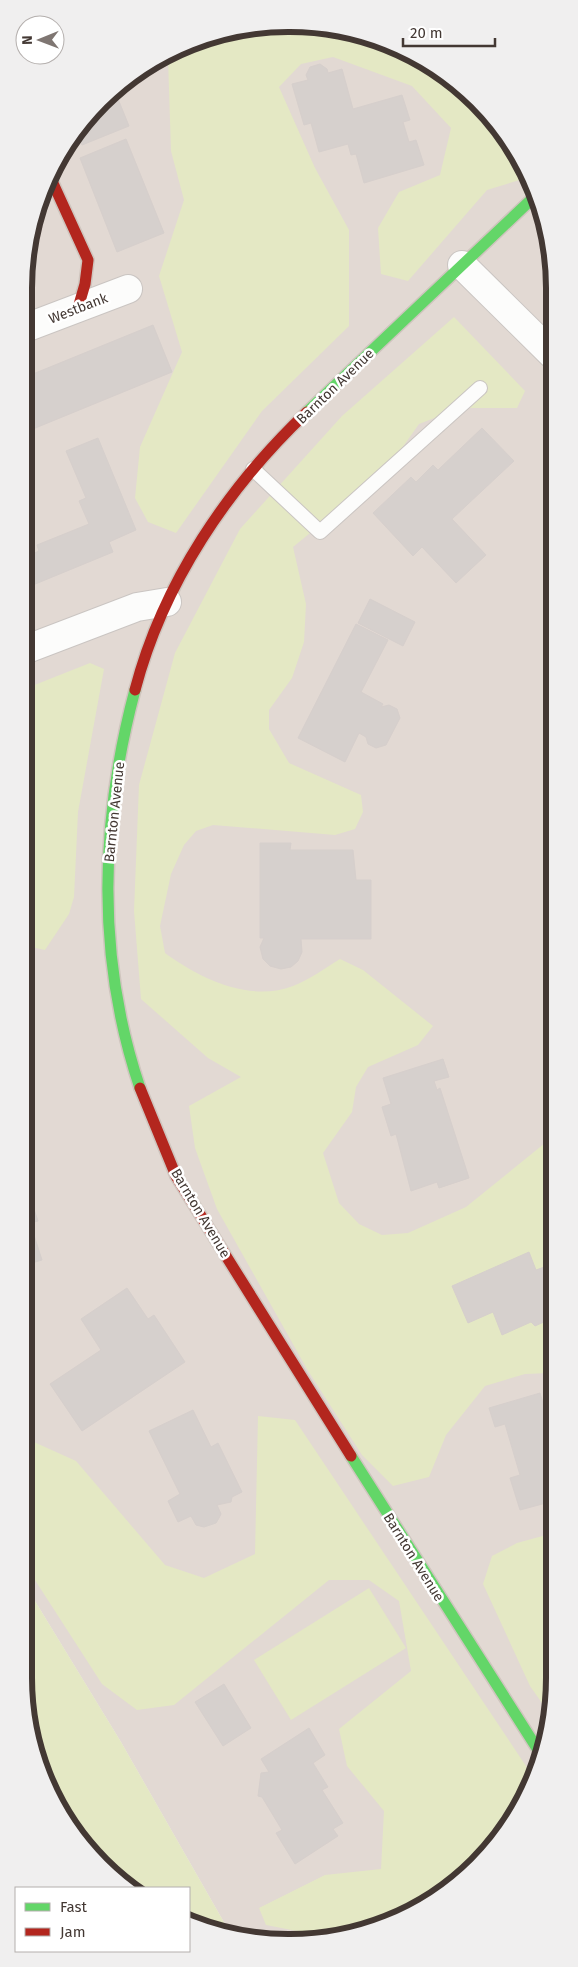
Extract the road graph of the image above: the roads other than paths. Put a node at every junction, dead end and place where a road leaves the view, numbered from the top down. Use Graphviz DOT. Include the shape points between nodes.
graph roads {
  1 [pos="54,186"];
  2 [pos="530,201"];
  3 [pos="462,265"];
  4 [pos="128,289"];
  5 [pos="78,308"];
  6 [pos="32,325"];
  7 [pos="546,348"];
  8 [pos="480,388"];
  9 [pos="253,469"];
  10 [pos="167,602"];
  11 [pos="32,647"];
  12 [pos="536,1747"];
  1 -- 5 [label="street" via="88,260"];
  2 -- 3 [label="street, Barnton Avenue"];
  3 -- 7 [label="street"];
  3 -- 9 [label="street, Barnton Avenue" via="282,437"];
  4 -- 5 [label="street, Westbank"];
  5 -- 6 [label="street, Westbank"];
  8 -- 9 [label="lane" via="320,532"];
  9 -- 10 [label="street, Barnton Avenue" via="214,519"];
  10 -- 11 [label="street" via="136,607"];
  10 -- 12 [label="street, Barnton Avenue" via="146,652 128,712 112,802 107,855 110,940 116,985 126,1044 139,1086 176,1176"];
}
